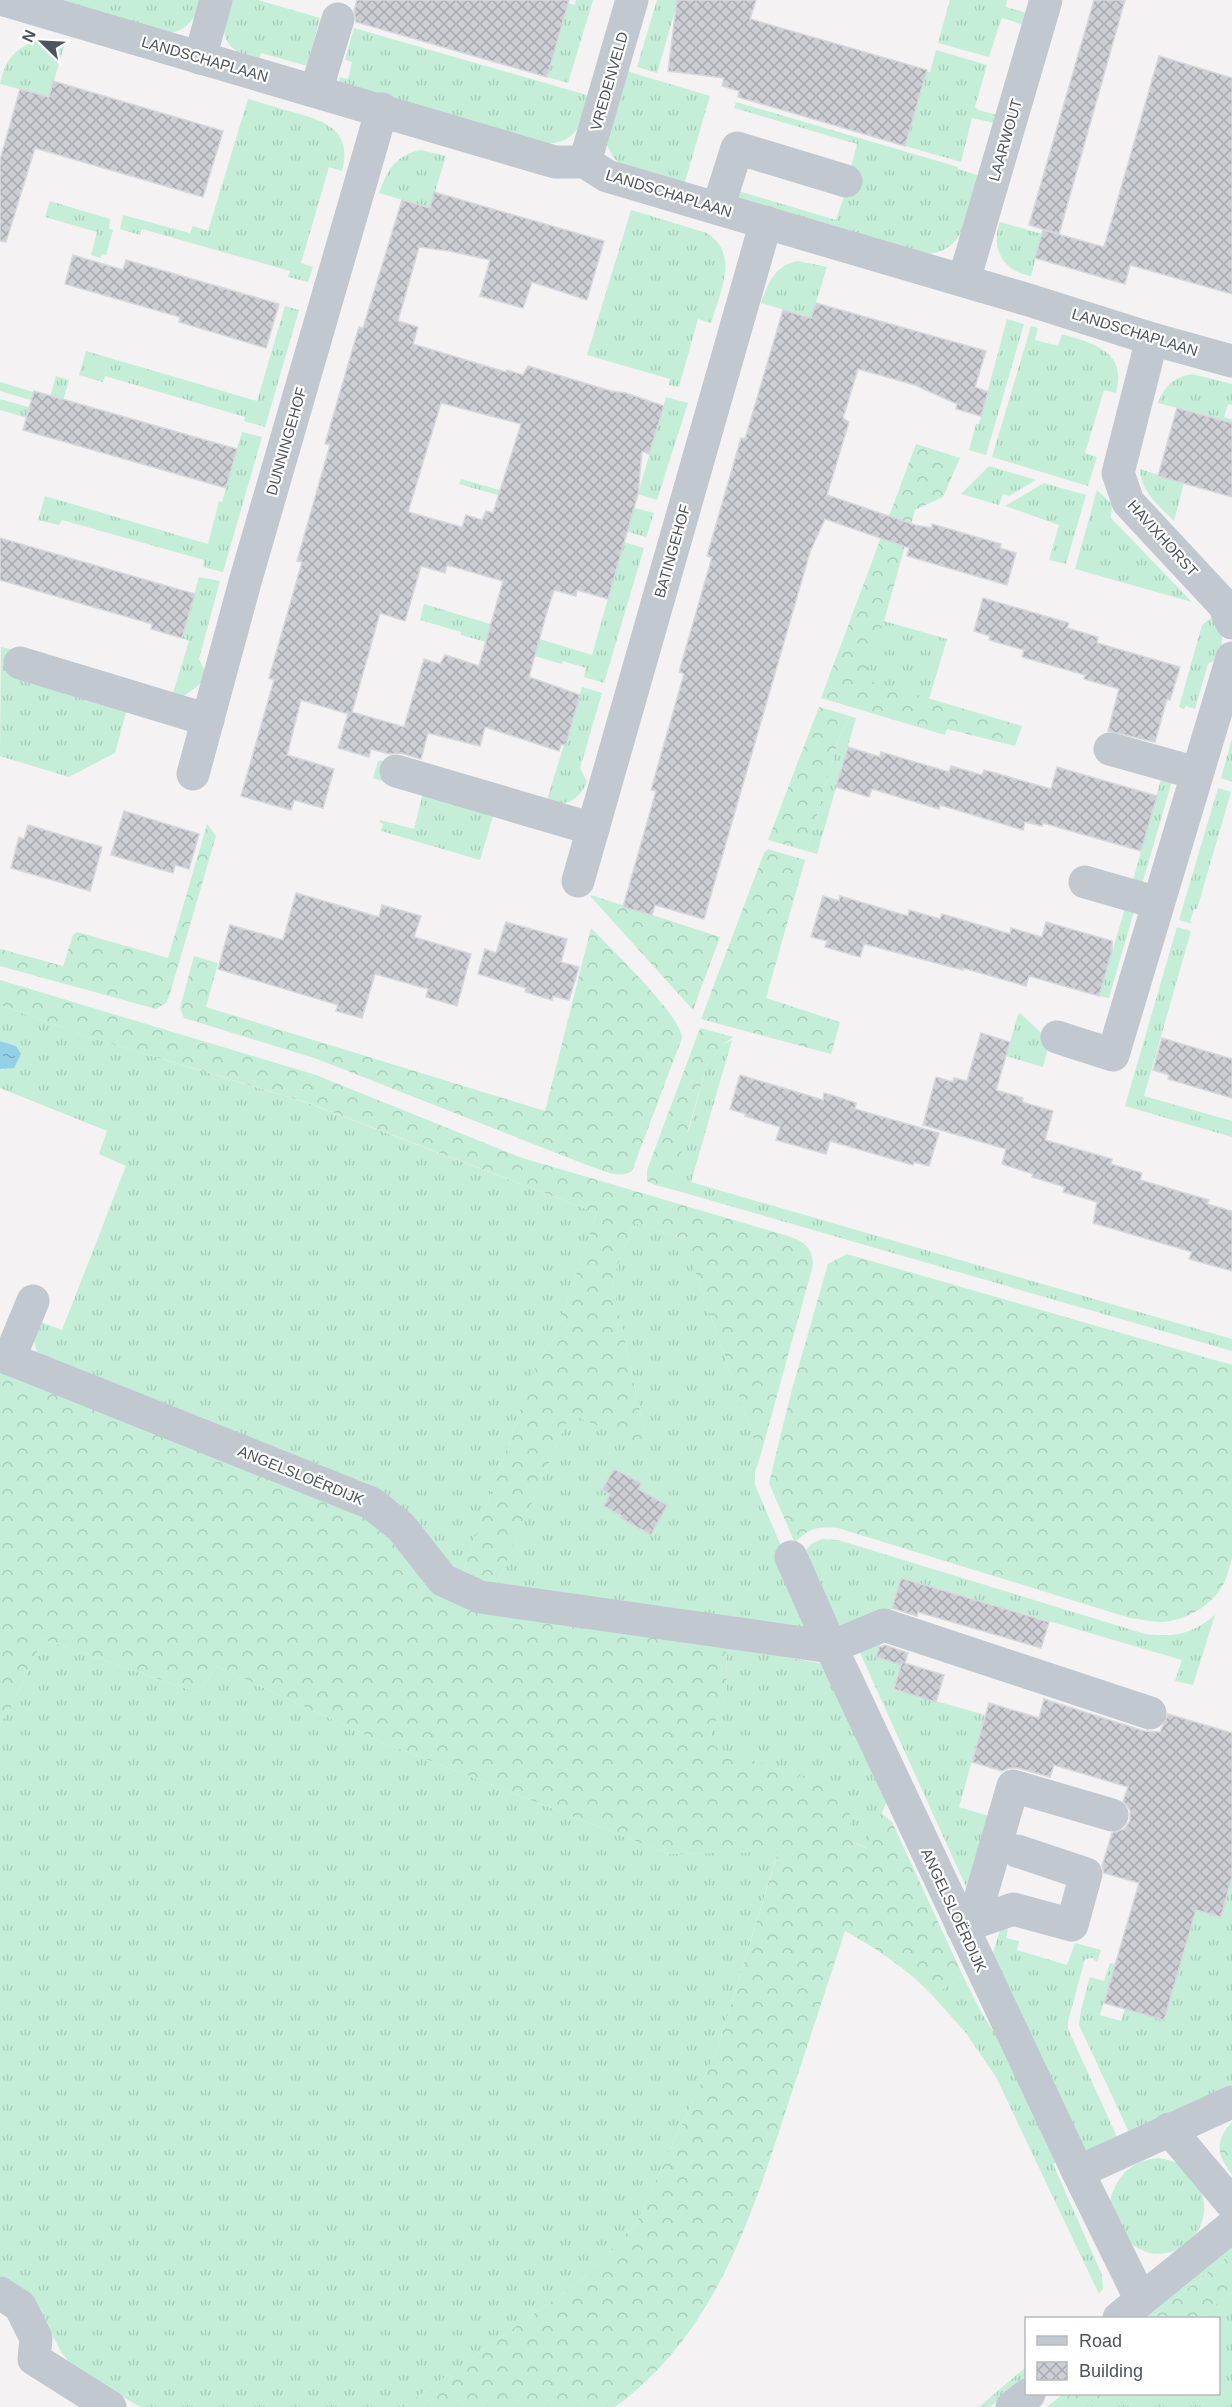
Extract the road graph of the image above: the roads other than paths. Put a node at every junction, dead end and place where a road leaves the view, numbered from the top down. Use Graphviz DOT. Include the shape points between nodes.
graph roads {
  1 [pos="1,0"];
  2 [pos="216,0"];
  3 [pos="632,0"];
  4 [pos="1046,0"];
  5 [pos="338,20"];
  6 [pos="200,58"];
  7 [pos="316,91"];
  8 [pos="382,110"];
  9 [pos="585,162"];
  10 [pos="846,181"];
  11 [pos="718,208"];
  12 [pos="766,222"];
  13 [pos="964,280"];
  14 [pos="1152,339"];
  15 [pos="1232,361"];
  16 [pos="1232,623"];
  17 [pos="1232,658"];
  18 [pos="20,663"];
  19 [pos="208,720"];
  20 [pos="1110,749"];
  21 [pos="396,771"];
  22 [pos="1196,773"];
  23 [pos="193,774"];
  24 [pos="593,829"];
  25 [pos="578,881"];
  26 [pos="1084,882"];
  27 [pos="1158,903"];
  28 [pos="1056,1037"];
  29 [pos="33,1301"];
  30 [pos="5,1357"];
  31 [pos="791,1557"];
  32 [pos="831,1647"];
  33 [pos="1149,1713"];
  34 [pos="1112,1815"];
  35 [pos="1017,1851"];
  36 [pos="968,1925"];
  37 [pos="1232,2102"];
  38 [pos="1169,2129"];
  39 [pos="1078,2172"];
  40 [pos="1232,2204"];
  41 [pos="1232,2226"];
  42 [pos="0,2294"];
  43 [pos="1130,2309"];
  44 [pos="1028,2395"];
  45 [pos="110,2407"];
  46 [pos="1012,2407"];
  1 -- 6 [label="street, LANDSCHAPLAAN"];
  2 -- 6 [label="street"];
  3 -- 9 [label="street, VREDENVELD"];
  4 -- 13 [label="street, LAARWOUT"];
  5 -- 7 [label="street"];
  6 -- 7 [label="street, LANDSCHAPLAAN"];
  7 -- 8 [label="street, LANDSCHAPLAAN"];
  8 -- 9 [label="street, LANDSCHAPLAAN" via="555,162"];
  8 -- 19 [label="street, DUNNINGEHOF"];
  9 -- 11 [label="street, LANDSCHAPLAAN" via="607,176"];
  10 -- 11 [label="street" via="737,148"];
  11 -- 12 [label="street, LANDSCHAPLAAN"];
  12 -- 13 [label="street, LANDSCHAPLAAN"];
  12 -- 24 [label="street, BATINGEHOF"];
  13 -- 14 [label="street, LANDSCHAPLAAN"];
  14 -- 15 [label="street, LANDSCHAPLAAN"];
  14 -- 16 [label="street, HAVIXHORST" via="1118,474 1128,502 1224,604"];
  17 -- 22 [label="street"];
  18 -- 19 [label="street"];
  19 -- 23 [label="street, DUNNINGEHOF"];
  20 -- 22 [label="street"];
  21 -- 24 [label="street"];
  22 -- 27 [label="street"];
  24 -- 25 [label="street, BATINGEHOF"];
  26 -- 27 [label="street"];
  27 -- 28 [label="street" via="1113,1055"];
  29 -- 30 [label="street"];
  30 -- 32 [label="street, ANGELSLOËRDIJK" via="371,1503 401,1527 444,1580 480,1597"];
  31 -- 32 [label="street, ANGELSLOËRDIJK"];
  32 -- 33 [label="street" via="885,1625"];
  32 -- 36 [label="street, ANGELSLOËRDIJK"];
  34 -- 36 [label="street" via="1013,1786"];
  35 -- 36 [label="street" via="1086,1874 1072,1925 1013,1909"];
  36 -- 39 [label="street, ANGELSLOËRDIJK"];
  37 -- 38 [label="street"];
  38 -- 39 [label="street"];
  38 -- 40 [label="street"];
  39 -- 43 [label="street, ANGELSLOËRDIJK"];
  41 -- 43 [label="street, ANGELSLOËRDIJK"];
  42 -- 45 [label="street" via="20,2306 36,2338 34,2359"];
  44 -- 46 [label="street"];
}
